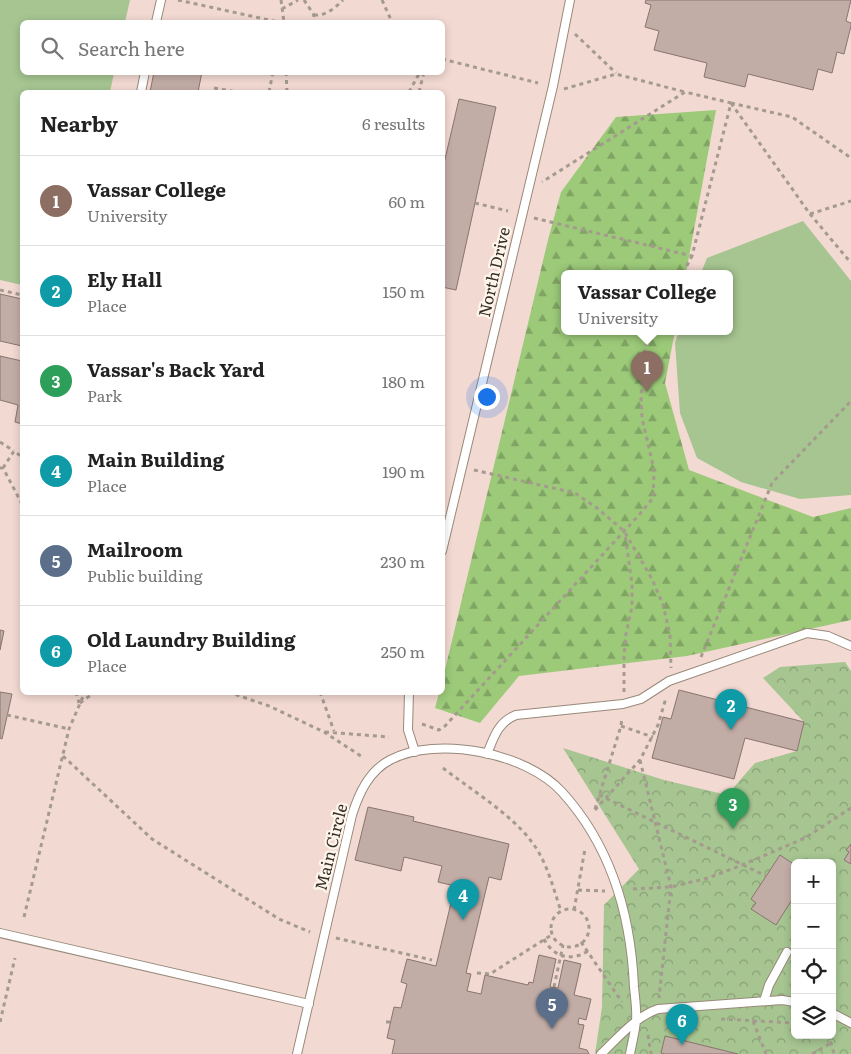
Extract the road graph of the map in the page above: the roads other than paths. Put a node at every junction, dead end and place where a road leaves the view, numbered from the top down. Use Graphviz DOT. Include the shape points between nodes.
graph roads {
  1 [pos="161,0"];
  2 [pos="570,0"];
  3 [pos="156,20"];
  4 [pos="144,75"];
  5 [pos="141,90"];
  6 [pos="445,538"];
  7 [pos="851,646"];
  8 [pos="409,695"];
  9 [pos="415,752"];
  10 [pos="487,754"];
  11 [pos="0,933"];
  12 [pos="787,952"];
  13 [pos="764,1001"];
  14 [pos="791,1001"];
  15 [pos="308,1004"];
  16 [pos="836,1015"];
  17 [pos="636,1020"];
  18 [pos="851,1023"];
  19 [pos="296,1054"];
  20 [pos="601,1054"];
  21 [pos="630,1054"];
  1 -- 3 [label="lane"];
  2 -- 6 [label="lane, North Drive" via="553,86"];
  4 -- 5 [label="lane"];
  7 -- 10 [label="lane" via="828,636 807,633 669,681 631,702 508,718 501,724"];
  8 -- 9 [label="lane" via="408,730"];
  9 -- 10 [label="lane, Main Circle" via="447,749"];
  9 -- 15 [label="lane, Main Circle" via="389,760 375,770 358,796"];
  10 -- 17 [label="lane, Main Circle" via="533,769 550,781 590,829 618,890 628,927"];
  11 -- 15 [label="lane"];
  12 -- 13 [label="lane"];
  13 -- 14 [label="lane"];
  13 -- 17 [label="lane" via="670,1007 649,1012"];
  15 -- 19 [label="lane, Main Circle"];
  16 -- 18 [label="lane"];
  17 -- 20 [label="lane"];
  17 -- 21 [label="lane, Main Circle"];
}
